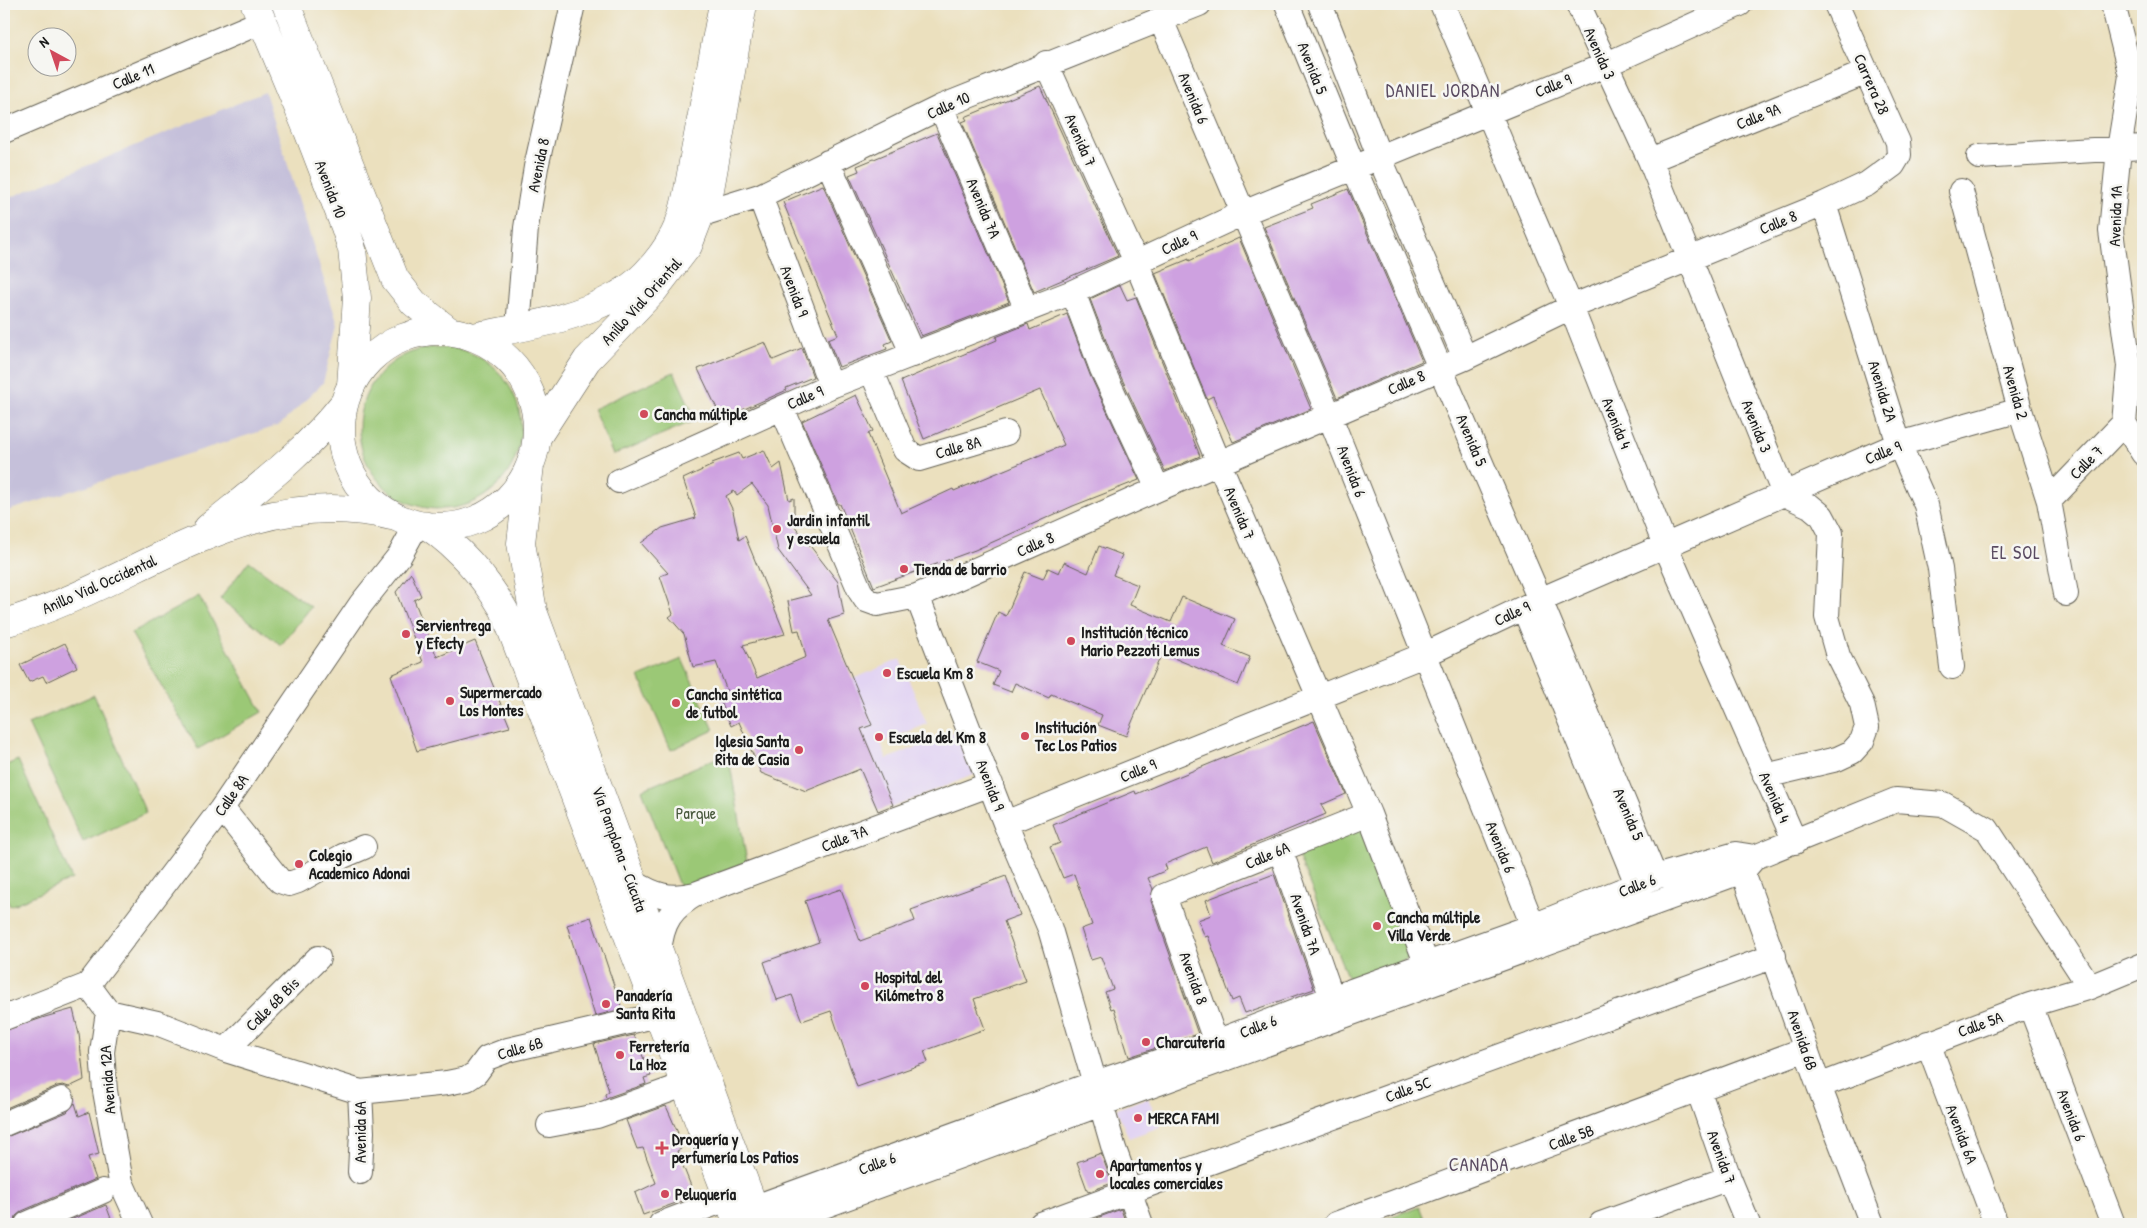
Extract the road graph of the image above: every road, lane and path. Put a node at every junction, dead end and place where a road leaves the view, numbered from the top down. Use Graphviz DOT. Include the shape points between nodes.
graph roads {
  1 [pos="573,4"];
  2 [pos="723,4"];
  3 [pos="743,4"];
  4 [pos="1198,4"];
  5 [pos="1287,4"];
  6 [pos="1320,4"];
  7 [pos="1442,4"];
  8 [pos="1578,4"];
  9 [pos="1740,4"];
  10 [pos="1836,4"];
  11 [pos="2113,4"];
  12 [pos="290,5"];
  13 [pos="259,15"];
  14 [pos="1161,20"];
  15 [pos="1046,63"];
  16 [pos="1605,65"];
  17 [pos="1867,72"];
  18 [pos="941,107"];
  19 [pos="1488,111"];
  20 [pos="4,131"];
  21 [pos="2143,147"];
  22 [pos="2119,150"];
  23 [pos="1379,156"];
  24 [pos="1979,157"];
  25 [pos="1650,160"];
  26 [pos="828,162"];
  27 [pos="1894,165"];
  28 [pos="1354,168"];
  29 [pos="1961,191"];
  30 [pos="760,196"];
  31 [pos="1824,204"];
  32 [pos="1243,213"];
  33 [pos="702,214"];
  34 [pos="1690,257"];
  35 [pos="1136,262"];
  36 [pos="1073,292"];
  37 [pos="1571,307"];
  38 [pos="1027,310"];
  39 [pos="518,328"];
  40 [pos="461,334"];
  41 [pos="913,355"];
  42 [pos="1465,358"];
  43 [pos="2136,364"];
  44 [pos="1441,367"];
  45 [pos="872,372"];
  46 [pos="831,386"];
  47 [pos="348,394"];
  48 [pos="782,408"];
  49 [pos="2020,410"];
  50 [pos="1330,417"];
  51 [pos="2124,423"];
  52 [pos="1006,433"];
  53 [pos="537,437"];
  54 [pos="1899,444"];
  55 [pos="2143,453"];
  56 [pos="1219,463"];
  57 [pos="530,465"];
  58 [pos="619,480"];
  59 [pos="1158,489"];
  60 [pos="1784,494"];
  61 [pos="2049,501"];
  62 [pos="414,523"];
  63 [pos="193,540"];
  64 [pos="1666,545"];
  65 [pos="2066,594"];
  66 [pos="917,596"];
  67 [pos="1532,604"];
  68 [pos="4,623"];
  69 [pos="1424,655"];
  70 [pos="1952,666"];
  71 [pos="1318,697"];
  72 [pos="1766,776"];
  73 [pos="991,784"];
  74 [pos="222,808"];
  75 [pos="1369,814"];
  76 [pos="1005,823"];
  77 [pos="1795,842"];
  78 [pos="364,847"];
  79 [pos="1280,849"];
  80 [pos="1745,861"];
  81 [pos="1646,881"];
  82 [pos="633,882"];
  83 [pos="698,893"];
  84 [pos="1164,896"];
  85 [pos="1533,926"];
  86 [pos="659,952"];
  87 [pos="1774,956"];
  88 [pos="318,958"];
  89 [pos="1427,965"];
  90 [pos="2141,972"];
  91 [pos="88,985"];
  92 [pos="2090,987"];
  93 [pos="2030,1005"];
  94 [pos="1323,1009"];
  95 [pos="108,1012"];
  96 [pos="658,1015"];
  97 [pos="4,1018"];
  98 [pos="1928,1043"];
  99 [pos="1806,1049"];
  100 [pos="226,1050"];
  101 [pos="1219,1051"];
  102 [pos="684,1085"];
  103 [pos="1819,1086"];
  104 [pos="1698,1090"];
  105 [pos="360,1092"];
  106 [pos="1098,1094"];
  107 [pos="62,1099"];
  108 [pos="4,1124"];
  109 [pos="549,1125"];
  110 [pos="360,1172"];
  111 [pos="1729,1178"];
  112 [pos="112,1186"];
  113 [pos="1128,1191"];
  114 [pos="748,1216"];
  115 [pos="38,1222"];
  116 [pos="140,1224"];
  117 [pos="660,1224"];
  118 [pos="1042,1224"];
  119 [pos="1141,1224"];
  120 [pos="1336,1224"];
  121 [pos="1601,1224"];
  122 [pos="1748,1224"];
  123 [pos="1872,1224"];
  124 [pos="1996,1224"];
  125 [pos="2113,1224"];
  1 -- 39 [label="street, Avenida 8" via="536,167 526,228"];
  2 -- 39 [label="main road, Anillo Vial Oriental" via="687,192 679,224 666,247 637,283 618,296 568,317"];
  3 -- 33 [label="main road, Anillo Vial Oriental" via="710,189"];
  4 -- 14 [label="street, Calle 10"];
  5 -- 28 [label="street, Avenida 5"];
  6 -- 23 [label="street, Avenida 5"];
  7 -- 19 [label="street, Avenida 4"];
  8 -- 16 [label="street, Avenida 3"];
  9 -- 16 [label="street, Calle 9"];
  10 -- 17 [label="street, Carrera 28"];
  11 -- 22 [label="street, Avenida 1A" via="2131,76"];
  12 -- 40 [label="main road, Avenida 10" via="395,279 414,303"];
  13 -- 20 [label="street, Calle 11" via="249,27"];
  13 -- 47 [label="main road, Avenida 10" via="308,131 352,249 357,304"];
  14 -- 15 [label="street, Calle 10"];
  14 -- 32 [label="street, Avenida 6"];
  15 -- 18 [label="street, Calle 10"];
  15 -- 35 [label="street, Avenida 7"];
  16 -- 19 [label="street, Calle 9"];
  16 -- 25 [label="street, Avenida 3"];
  17 -- 25 [label="street, Calle 9A"];
  17 -- 27 [label="street, Carrera 28" via="1898,142 1899,155"];
  18 -- 26 [label="street, Calle 10"];
  18 -- 38 [label="street, Avenida 7A"];
  19 -- 23 [label="street, Calle 9"];
  19 -- 37 [label="street, Avenida 4"];
  21 -- 22 [label="street"];
  22 -- 24 [label="street"];
  22 -- 43 [label="street, Avenida 1A" via="2111,232"];
  23 -- 28 [label="street, Calle 9"];
  23 -- 42 [label="street, Avenida 5"];
  25 -- 34 [label="street, Avenida 3"];
  26 -- 30 [label="street, Calle 10"];
  26 -- 41 [label="street"];
  27 -- 31 [label="street, Calle 8" via="1867,184"];
  28 -- 32 [label="street, Calle 9"];
  28 -- 44 [label="street, Avenida 5"];
  29 -- 49 [label="street, Avenida 2"];
  30 -- 33 [label="street, Calle 10"];
  30 -- 46 [label="street, Avenida 9"];
  31 -- 34 [label="street, Calle 8"];
  31 -- 54 [label="street, Avenida 2A"];
  32 -- 35 [label="street, Calle 9"];
  32 -- 50 [label="street, Avenida 6"];
  33 -- 53 [label="main road, Anillo Vial Oriental" via="688,246 673,268 587,360"];
  34 -- 37 [label="street, Calle 8"];
  34 -- 60 [label="street, Avenida 3"];
  35 -- 36 [label="street, Calle 9"];
  35 -- 56 [label="street, Avenida 7"];
  36 -- 38 [label="street, Calle 9"];
  36 -- 59 [label="street" via="1102,369"];
  37 -- 42 [label="street, Calle 8"];
  37 -- 64 [label="street, Avenida 4"];
  38 -- 41 [label="street, Calle 9"];
  39 -- 40 [label="main road, Anillo Vial Oriental"];
  40 -- 47 [label="main road, Anillo Vial Oriental" via="426,332 403,338 364,365"];
  40 -- 53 [label="main road, Avenida 10" via="492,346 509,359 522,376 535,409"];
  41 -- 45 [label="street, Calle 9"];
  42 -- 44 [label="street, Calle 8"];
  43 -- 51 [label="street, Avenida 1A"];
  44 -- 50 [label="street, Calle 8"];
  44 -- 67 [label="street, Avenida 5"];
  45 -- 46 [label="street, Calle 9"];
  45 -- 52 [label="street, Calle 8A" via="905,450 919,459"];
  46 -- 48 [label="street, Calle 9"];
  47 -- 62 [label="main road, Avenida 10" via="341,422 342,441 354,479 381,508"];
  47 -- 63 [label="main road, Anillo Vial Occidental" via="332,418 279,470"];
  48 -- 58 [label="street, Calle 9"];
  48 -- 66 [label="street" via="866,600 876,604"];
  49 -- 54 [label="street, Calle 9"];
  49 -- 61 [label="street, Avenida 2"];
  50 -- 56 [label="street, Calle 8"];
  50 -- 69 [label="street, Avenida 6"];
  51 -- 55 [label="street"];
  51 -- 61 [label="street, Calle 7"];
  53 -- 57 [label="main road"];
  54 -- 60 [label="street, Calle 9"];
  54 -- 70 [label="street, Avenida 2A" via="1926,505 1940,569"];
  56 -- 59 [label="street, Calle 8"];
  56 -- 71 [label="street, Avenida 7"];
  57 -- 62 [label="main road" via="520,484 489,513 449,526"];
  57 -- 82 [label="main road, Vía Pamplona - Cúcuta" via="521,543 532,611"];
  59 -- 66 [label="street, Calle 8"];
  60 -- 64 [label="street, Calle 9"];
  60 -- 72 [label="street" via="1810,506 1822,516 1831,533 1827,617 1838,656 1862,704 1867,727 1862,741 1852,752 1837,759"];
  61 -- 65 [label="street, Avenida 2"];
  62 -- 63 [label="main road, Anillo Vial Occidental" via="371,512 337,508 264,516"];
  62 -- 74 [label="street, Calle 8A" via="400,555 361,604"];
  62 -- 96 [label="main road, Vía Pamplona - Cúcuta" via="449,540 489,585 504,610"];
  63 -- 68 [label="main road, Anillo Vial Occidental" via="58,604"];
  64 -- 67 [label="street, Calle 9"];
  64 -- 72 [label="street, Avenida 4"];
  66 -- 73 [label="street, Avenida 9"];
  67 -- 69 [label="street, Calle 9"];
  67 -- 81 [label="street, Avenida 5"];
  69 -- 71 [label="street, Calle 9"];
  69 -- 85 [label="street, Avenida 6"];
  71 -- 75 [label="street, Avenida 7"];
  71 -- 76 [label="street, Calle 9"];
  72 -- 77 [label="street, Avenida 4"];
  73 -- 76 [label="street, Avenida 9"];
  73 -- 83 [label="street, Calle 7A"];
  74 -- 78 [label="street" via="280,882 289,884"];
  74 -- 91 [label="street, Calle 8A"];
  75 -- 79 [label="street, Calle 6A"];
  75 -- 89 [label="street, Avenida 7"];
  76 -- 106 [label="street, Avenida 9" via="1050,930"];
  77 -- 80 [label="street, Calle 6"];
  77 -- 92 [label="street, Calle 6" via="1896,800 1943,804 1987,829"];
  79 -- 84 [label="street, Calle 6A"];
  79 -- 94 [label="street, Avenida 7A"];
  80 -- 81 [label="street, Calle 6"];
  80 -- 87 [label="street, Avenida 6B"];
  80 -- 94 [label="street, Calle 6"];
  81 -- 85 [label="street, Calle 6"];
  82 -- 83 [label="street, Calle 7A" via="664,896"];
  82 -- 86 [label="main road, Vía Pamplona - Cúcuta"];
  83 -- 86 [label="street, Calle 7A" via="681,902 669,916 661,933"];
  84 -- 101 [label="street, Avenida 8"];
  85 -- 89 [label="street, Calle 6"];
  86 -- 114 [label="main road, Vía Pamplona - Cúcuta"];
  87 -- 99 [label="street, Avenida 6B"];
  87 -- 113 [label="street, Calle 5C"];
  88 -- 100 [label="street, Calle 6B Bis"];
  89 -- 94 [label="street, Calle 6"];
  90 -- 92 [label="street, Calle 5A"];
  91 -- 95 [label="street"];
  91 -- 97 [label="street"];
  92 -- 93 [label="street, Calle 5A"];
  93 -- 98 [label="street, Calle 5A"];
  93 -- 125 [label="street, Avenida 6"];
  94 -- 101 [label="street, Calle 6"];
  95 -- 100 [label="street" via="157,1023"];
  95 -- 112 [label="street, Avenida 12A" via="102,1052"];
  96 -- 102 [label="main road, Vía Pamplona - Cúcuta"];
  96 -- 105 [label="street, Calle 6B" via="508,1050 487,1058 467,1079"];
  98 -- 103 [label="street, Calle 5A"];
  98 -- 124 [label="street, Avenida 6A"];
  99 -- 103 [label="street, Avenida 6B"];
  99 -- 104 [label="street, Calle 5B"];
  100 -- 105 [label="street"];
  101 -- 106 [label="street, Calle 6"];
  102 -- 109 [label="street" via="597,1116"];
  102 -- 114 [label="main road, Vía Pamplona - Cúcuta"];
  103 -- 123 [label="street, Avenida 6B"];
  104 -- 111 [label="street, Avenida 7"];
  104 -- 120 [label="street, Calle 5B"];
  105 -- 110 [label="street, Avenida 6A"];
  106 -- 113 [label="street, Avenida 9"];
  106 -- 114 [label="street, Calle 6"];
  107 -- 108 [label="street"];
  111 -- 121 [label="street"];
  111 -- 122 [label="street, Avenida 7"];
  112 -- 115 [label="street"];
  112 -- 116 [label="street, Avenida 12A"];
  113 -- 118 [label="street, Calle 5C"];
  113 -- 119 [label="street, Avenida 9"];
  114 -- 117 [label="street, Calle 6"];
}
